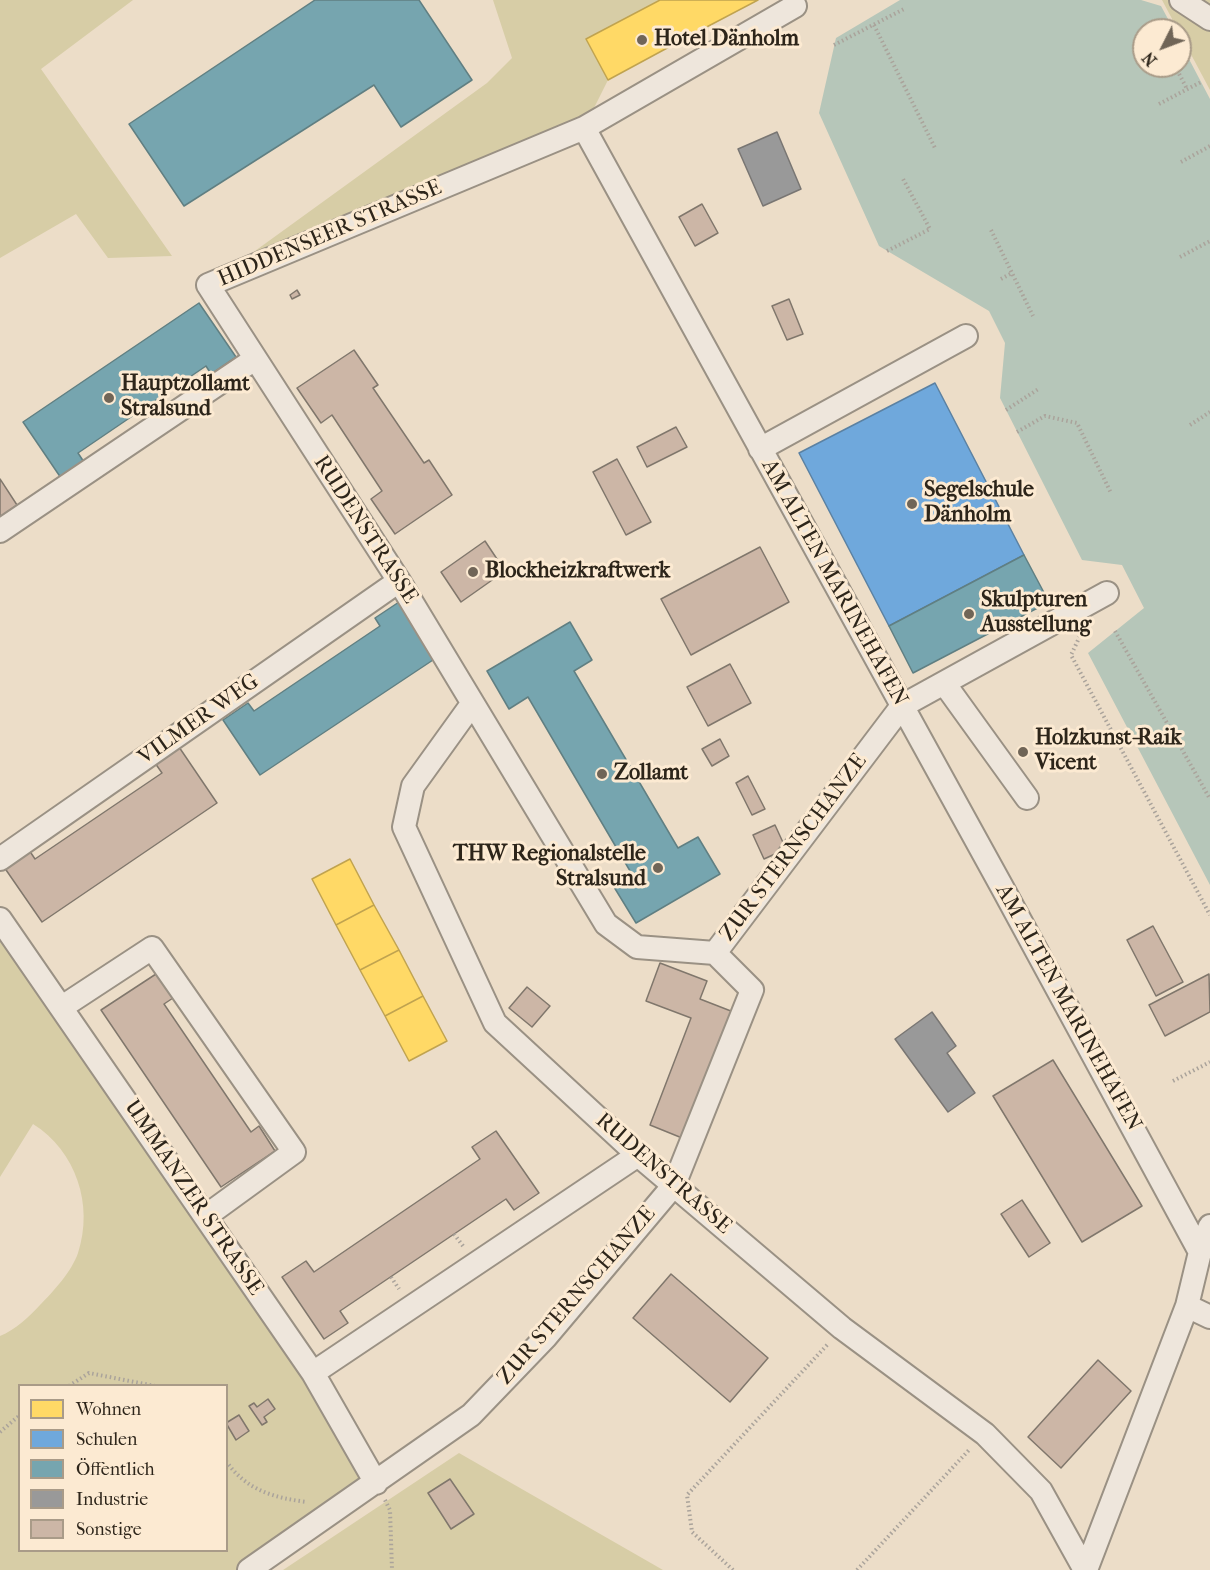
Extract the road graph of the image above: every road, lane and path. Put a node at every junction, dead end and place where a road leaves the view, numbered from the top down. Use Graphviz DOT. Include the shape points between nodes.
graph roads {
  1 [pos="1181,0"];
  2 [pos="795,6"];
  3 [pos="906,8"];
  4 [pos="1210,20"];
  5 [pos="874,25"];
  6 [pos="834,45"];
  7 [pos="1181,78"];
  8 [pos="1201,82"];
  9 [pos="1187,89"];
  10 [pos="1159,104"];
  11 [pos="584,128"];
  12 [pos="1210,146"];
  13 [pos="935,148"];
  14 [pos="1181,162"];
  15 [pos="902,177"];
  16 [pos="991,230"];
  17 [pos="1210,241"];
  18 [pos="887,250"];
  19 [pos="1180,257"];
  20 [pos="1012,273"];
  21 [pos="1001,279"];
  22 [pos="1033,316"];
  23 [pos="966,336"];
  24 [pos="255,358"];
  25 [pos="1040,388"];
  26 [pos="1006,410"];
  27 [pos="1210,412"];
  28 [pos="1190,425"];
  29 [pos="1017,432"];
  30 [pos="760,449"];
  31 [pos="1111,493"];
  32 [pos="0,531"];
  33 [pos="399,581"];
  34 [pos="1107,593"];
  35 [pos="1071,613"];
  36 [pos="1115,632"];
  37 [pos="944,683"];
  38 [pos="472,704"];
  39 [pos="902,706"];
  40 [pos="1027,798"];
  41 [pos="1210,799"];
  42 [pos="0,860"];
  43 [pos="1210,915"];
  44 [pos="0,919"];
  45 [pos="716,952"];
  46 [pos="62,1007"];
  47 [pos="1210,1062"];
  48 [pos="1173,1082"];
  49 [pos="639,1155"];
  50 [pos="674,1185"];
  51 [pos="206,1216"];
  52 [pos="1210,1226"];
  53 [pos="1200,1252"];
  54 [pos="1187,1306"];
  55 [pos="1210,1317"];
  56 [pos="842,1328"];
  57 [pos="313,1372"];
  58 [pos="72,1384"];
  59 [pos="145,1384"];
  60 [pos="18,1417"];
  61 [pos="0,1432"];
  62 [pos="985,1434"];
  63 [pos="228,1464"];
  64 [pos="376,1483"];
  65 [pos="341,1507"];
  66 [pos="249,1570"];
  67 [pos="392,1570"];
  68 [pos="733,1570"];
  69 [pos="857,1570"];
  70 [pos="1086,1570"];
  1 -- 4 [label="street"];
  2 -- 11 [label="street"];
  3 -- 5 [label="path"];
  5 -- 6 [label="path"];
  5 -- 13 [label="path"];
  7 -- 9 [label="path"];
  8 -- 9 [label="path"];
  9 -- 10 [label="path"];
  11 -- 24 [label="street, HIDDENSEER STRASSE" via="208,285"];
  11 -- 30 [label="street, AM ALTEN MARINEHAFEN"];
  12 -- 14 [label="path"];
  15 -- 18 [label="path" via="930,230"];
  16 -- 20 [label="path"];
  17 -- 19 [label="path"];
  20 -- 21 [label="path"];
  20 -- 22 [label="path"];
  23 -- 30 [label="street"];
  24 -- 32 [label="street"];
  24 -- 33 [label="street, RUDENSTRASSE"];
  25 -- 26 [label="path"];
  27 -- 28 [label="path"];
  29 -- 31 [label="path" via="1046,416 1077,423"];
  30 -- 39 [label="street, AM ALTEN MARINEHAFEN"];
  33 -- 38 [label="street, RUDENSTRASSE"];
  33 -- 42 [label="street, VILMER WEG"];
  34 -- 35 [label="street"];
  35 -- 37 [label="street"];
  35 -- 43 [label="path" via="1080,636 1071,656"];
  36 -- 41 [label="path"];
  37 -- 39 [label="street"];
  37 -- 40 [label="street"];
  38 -- 45 [label="street, RUDENSTRASSE" via="606,924 638,947"];
  38 -- 49 [label="street, RUDENSTRASSE" via="413,786 404,827 495,1023"];
  39 -- 45 [label="street, ZUR STERNSCHANZE"];
  39 -- 53 [label="street, AM ALTEN MARINEHAFEN"];
  44 -- 46 [label="street, UMMANZER STRASSE"];
  45 -- 50 [label="street, ZUR STERNSCHANZE" via="752,990"];
  46 -- 51 [label="street, UMMANZER STRASSE"];
  46 -- 51 [label="street" via="152,948 294,1152"];
  47 -- 48 [label="path"];
  49 -- 50 [label="street, RUDENSTRASSE"];
  49 -- 57 [label="street"];
  50 -- 56 [label="street, RUDENSTRASSE"];
  50 -- 64 [label="street, ZUR STERNSCHANZE" via="545,1338 471,1415"];
  51 -- 57 [label="street, UMMANZER STRASSE"];
  52 -- 53 [label="street"];
  53 -- 54 [label="street"];
  54 -- 55 [label="street"];
  54 -- 70 [label="street"];
  56 -- 62 [label="street, RUDENSTRASSE"];
  56 -- 68 [label="path" via="687,1495 692,1532"];
  57 -- 64 [label="street, UMMANZER STRASSE"];
  58 -- 59 [label="path" via="89,1373"];
  60 -- 61 [label="path"];
  62 -- 69 [label="path"];
  62 -- 70 [label="street, RUDENSTRASSE" via="1041,1491"];
  63 -- 65 [label="path" via="238,1478 278,1499"];
  64 -- 65 [label="street, ZUR STERNSCHANZE"];
  64 -- 67 [label="path" via="390,1510"];
  65 -- 66 [label="street, ZUR STERNSCHANZE"];
}
